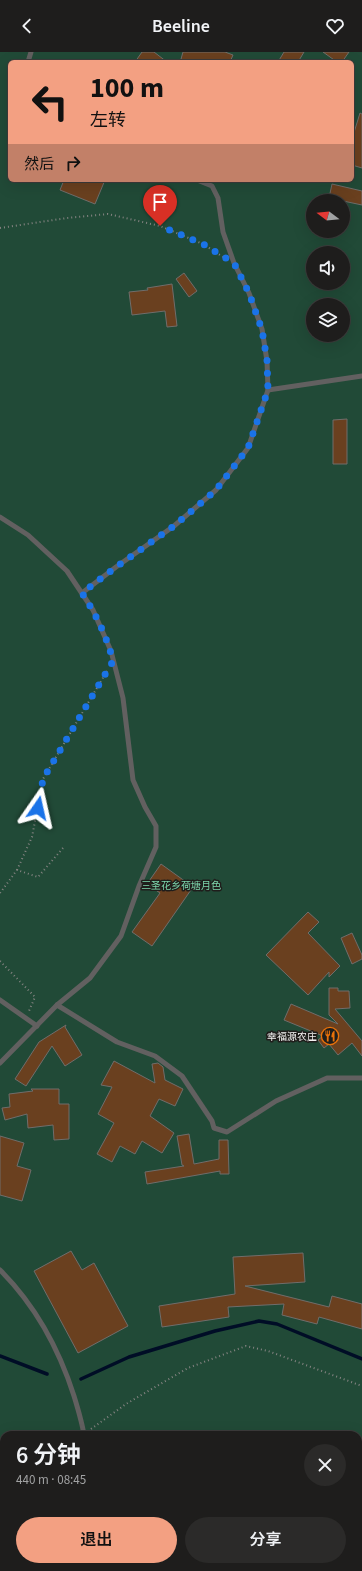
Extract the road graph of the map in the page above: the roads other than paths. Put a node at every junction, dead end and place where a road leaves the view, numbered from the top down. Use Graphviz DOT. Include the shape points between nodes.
graph roads {
  1 [pos="202,182"];
  2 [pos="362,376"];
  3 [pos="268,390"];
  4 [pos="0,517"];
  5 [pos="82,593"];
  6 [pos="0,1000"];
  7 [pos="57,1005"];
  8 [pos="37,1026"];
  9 [pos="0,1063"];
  10 [pos="362,1078"];
  11 [pos="0,1270"];
  12 [pos="83,1431"];
  1 -- 3 [label="lane" via="212,186 218,198 223,232 262,330"];
  2 -- 3 [label="lane"];
  3 -- 5 [label="lane" via="248,448 216,490 174,526"];
  4 -- 5 [label="lane" via="28,535 67,571"];
  5 -- 7 [label="lane" via="93,610 111,651 123,698 133,780 156,826 156,847 138,886 121,936 90,978"];
  6 -- 8 [label="lane"];
  7 -- 8 [label="lane"];
  7 -- 10 [label="lane" via="117,1042 155,1056 182,1076 214,1128 227,1132 276,1101 327,1078"];
  8 -- 9 [label="lane"];
  11 -- 12 [label="lane" via="15,1285 46,1330 67,1377"];
}
